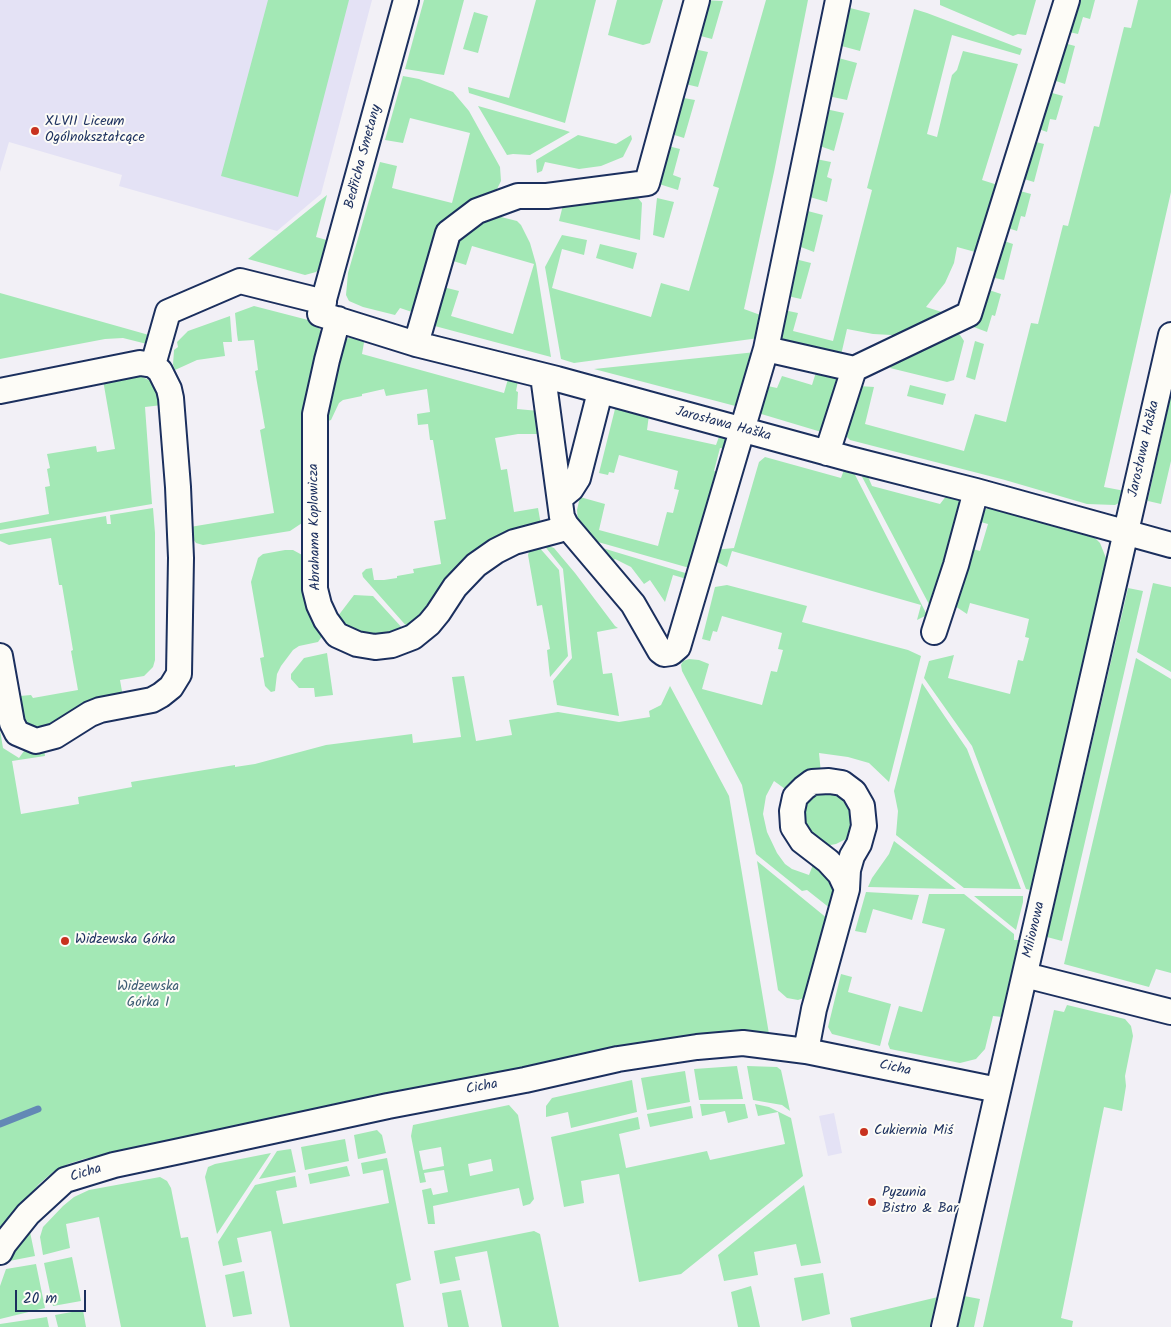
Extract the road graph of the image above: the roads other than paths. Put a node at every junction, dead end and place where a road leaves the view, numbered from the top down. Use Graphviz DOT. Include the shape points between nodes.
graph roads {
  1 [pos="406,0"];
  2 [pos="697,0"];
  3 [pos="838,0"];
  4 [pos="1066,0"];
  5 [pos="327,312"];
  6 [pos="1171,335"];
  7 [pos="416,344"];
  8 [pos="766,348"];
  9 [pos="153,365"];
  10 [pos="854,369"];
  11 [pos="543,376"];
  12 [pos="0,391"];
  13 [pos="600,392"];
  14 [pos="742,430"];
  15 [pos="827,453"];
  16 [pos="976,491"];
  17 [pos="560,498"];
  18 [pos="566,524"];
  19 [pos="1127,533"];
  20 [pos="1171,546"];
  21 [pos="934,632"];
  22 [pos="0,656"];
  23 [pos="847,889"];
  24 [pos="1025,975"];
  25 [pos="1171,1012"];
  26 [pos="806,1051"];
  27 [pos="998,1090"];
  28 [pos="0,1252"];
  29 [pos="944,1327"];
  1 -- 5 [label="street, Bedřicha Smetany"];
  2 -- 7 [label="street" via="647,183 547,196 518,196 477,211 448,233"];
  3 -- 8 [label="street"];
  4 -- 10 [label="street" via="969,314"];
  5 -- 7 [label="street, Jarosława Haška"];
  5 -- 9 [label="street, Jarosława Haška" via="240,282 168,312"];
  5 -- 18 [label="street, Abrahama Koplowicza" via="326,360 315,414 314,564 319,605 336,635 375,647 404,642 430,624 455,587 476,565 514,542 559,530"];
  6 -- 19 [label="street, Jarosława Haška"];
  7 -- 11 [label="street, Jarosława Haška"];
  8 -- 10 [label="street"];
  8 -- 14 [label="street"];
  9 -- 12 [label="street" via="140,363"];
  9 -- 22 [label="street" via="169,389 178,488 181,558 179,674 176,680 152,700 100,710 55,736 36,742 17,733 12,723"];
  10 -- 15 [label="street"];
  11 -- 13 [label="street, Jarosława Haška"];
  11 -- 17 [label="street"];
  13 -- 14 [label="street, Jarosława Haška"];
  13 -- 17 [label="street" via="578,478 572,489"];
  14 -- 15 [label="street, Jarosława Haška"];
  14 -- 18 [label="street" via="678,647 671,653 660,651 633,604"];
  15 -- 16 [label="street, Jarosława Haška"];
  16 -- 19 [label="street, Jarosława Haška"];
  16 -- 21 [label="street"];
  17 -- 18 [label="street"];
  19 -- 20 [label="street, Jarosława Haška"];
  19 -- 24 [label="street, Milionowa"];
  23 -- 26 [label="street" via="814,1009"];
  24 -- 25 [label="street"];
  24 -- 27 [label="street, Milionowa"];
  26 -- 27 [label="street, Cicha"];
  26 -- 28 [label="street, Cicha" via="743,1043 618,1059 114,1165 64,1180 28,1214"];
  27 -- 29 [label="street, Milionowa"];
}
